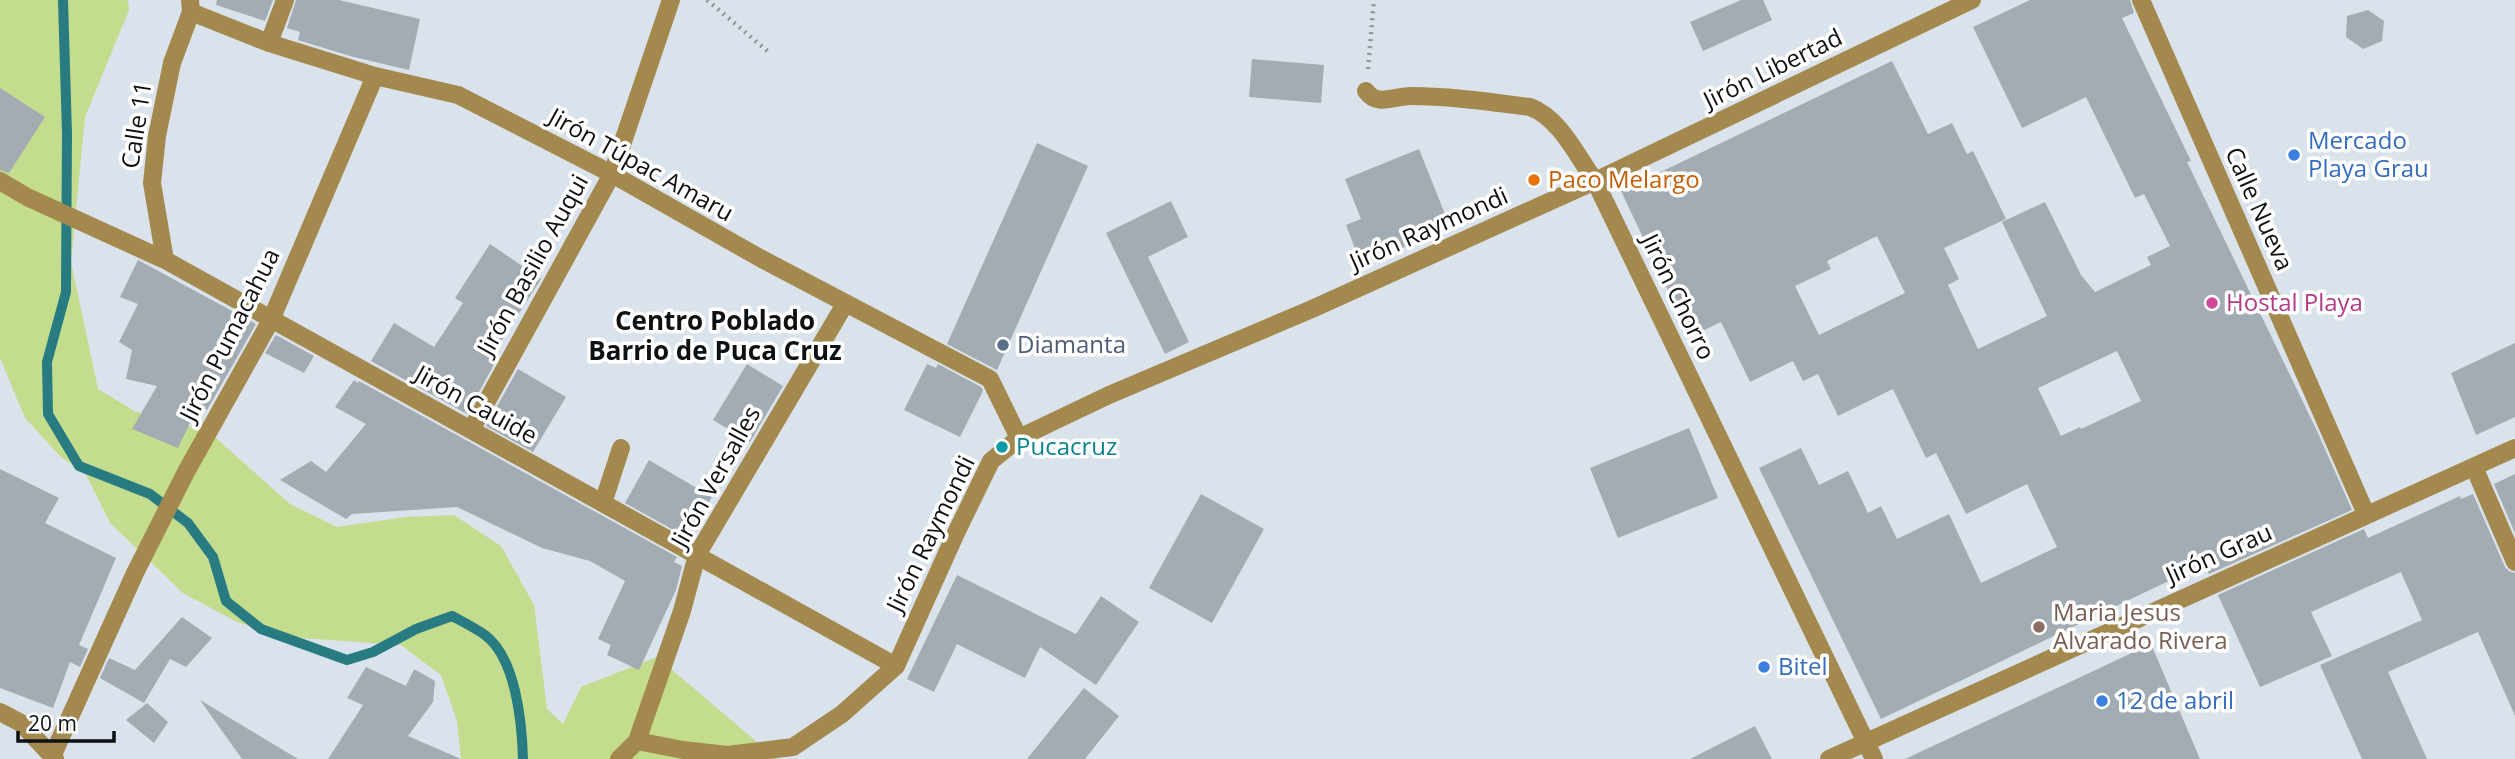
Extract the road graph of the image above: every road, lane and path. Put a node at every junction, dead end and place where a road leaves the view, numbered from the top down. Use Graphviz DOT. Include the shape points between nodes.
graph roads {
  1 [pos="285,0"];
  2 [pos="671,0"];
  3 [pos="707,0"];
  4 [pos="1374,0"];
  5 [pos="1972,0"];
  6 [pos="2141,0"];
  7 [pos="190,6"];
  8 [pos="269,43"];
  9 [pos="771,54"];
  10 [pos="375,76"];
  11 [pos="1366,91"];
  12 [pos="612,174"];
  13 [pos="0,181"];
  14 [pos="1595,181"];
  15 [pos="165,260"];
  16 [pos="845,304"];
  17 [pos="271,320"];
  18 [pos="471,430"];
  19 [pos="1019,438"];
  20 [pos="621,448"];
  21 [pos="2515,448"];
  22 [pos="2474,467"];
  23 [pos="603,503"];
  24 [pos="2366,514"];
  25 [pos="696,555"];
  26 [pos="2515,562"];
  27 [pos="896,666"];
  28 [pos="0,712"];
  29 [pos="637,741"];
  30 [pos="1865,742"];
  31 [pos="53,758"];
  32 [pos="620,758"];
  33 [pos="1829,759"];
  34 [pos="1874,759"];
  1 -- 8 [label="street"];
  2 -- 12 [label="street, Jirón Basilio Auqui"];
  3 -- 9 [label="path"];
  4 -- 11 [label="path"];
  5 -- 14 [label="street, Jirón Libertad"];
  6 -- 24 [label="street, Calle Nueva"];
  7 -- 8 [label="street, Jirón Túpac Amaru"];
  7 -- 15 [label="street, Calle 11" via="156,136 152,183"];
  8 -- 10 [label="street, Jirón Túpac Amaru"];
  10 -- 12 [label="street, Jirón Túpac Amaru" via="458,95"];
  10 -- 17 [label="street, Jirón Pumacahua"];
  11 -- 14 [label="street, Jirón Chorro" via="1378,101 1442,96 1542,111"];
  12 -- 16 [label="street, Jirón Túpac Amaru"];
  12 -- 18 [label="street, Jirón Basilio Auqui"];
  13 -- 15 [label="street, Jirón Cauide"];
  14 -- 19 [label="street, Jirón Raymondi"];
  14 -- 30 [label="street, Jirón Chorro"];
  15 -- 17 [label="street, Jirón Cauide"];
  16 -- 19 [label="street, Jirón Túpac Amaru" via="990,379"];
  16 -- 25 [label="street, Jirón Versalles"];
  17 -- 18 [label="street, Jirón Cauide"];
  17 -- 31 [label="street, Jirón Pumacahua" via="135,573"];
  18 -- 23 [label="street, Jirón Cauide"];
  19 -- 27 [label="street, Jirón Raymondi" via="991,461"];
  20 -- 23 [label="street"];
  21 -- 22 [label="street, Jirón Grau"];
  22 -- 24 [label="street, Jirón Grau"];
  22 -- 26 [label="street"];
  23 -- 25 [label="street, Jirón Cauide"];
  24 -- 30 [label="street, Jirón Grau"];
  25 -- 27 [label="street, Jirón Cauide"];
  25 -- 29 [label="street, Jirón Versalles" via="682,611"];
  27 -- 29 [label="street, Jirón Raymondi" via="842,714 793,747 727,755"];
  28 -- 31 [label="street" via="21,723"];
  29 -- 32 [label="street, Jirón Versalles"];
  30 -- 33 [label="street, Jirón Grau"];
  30 -- 34 [label="street, Jirón Chorro"];
}
